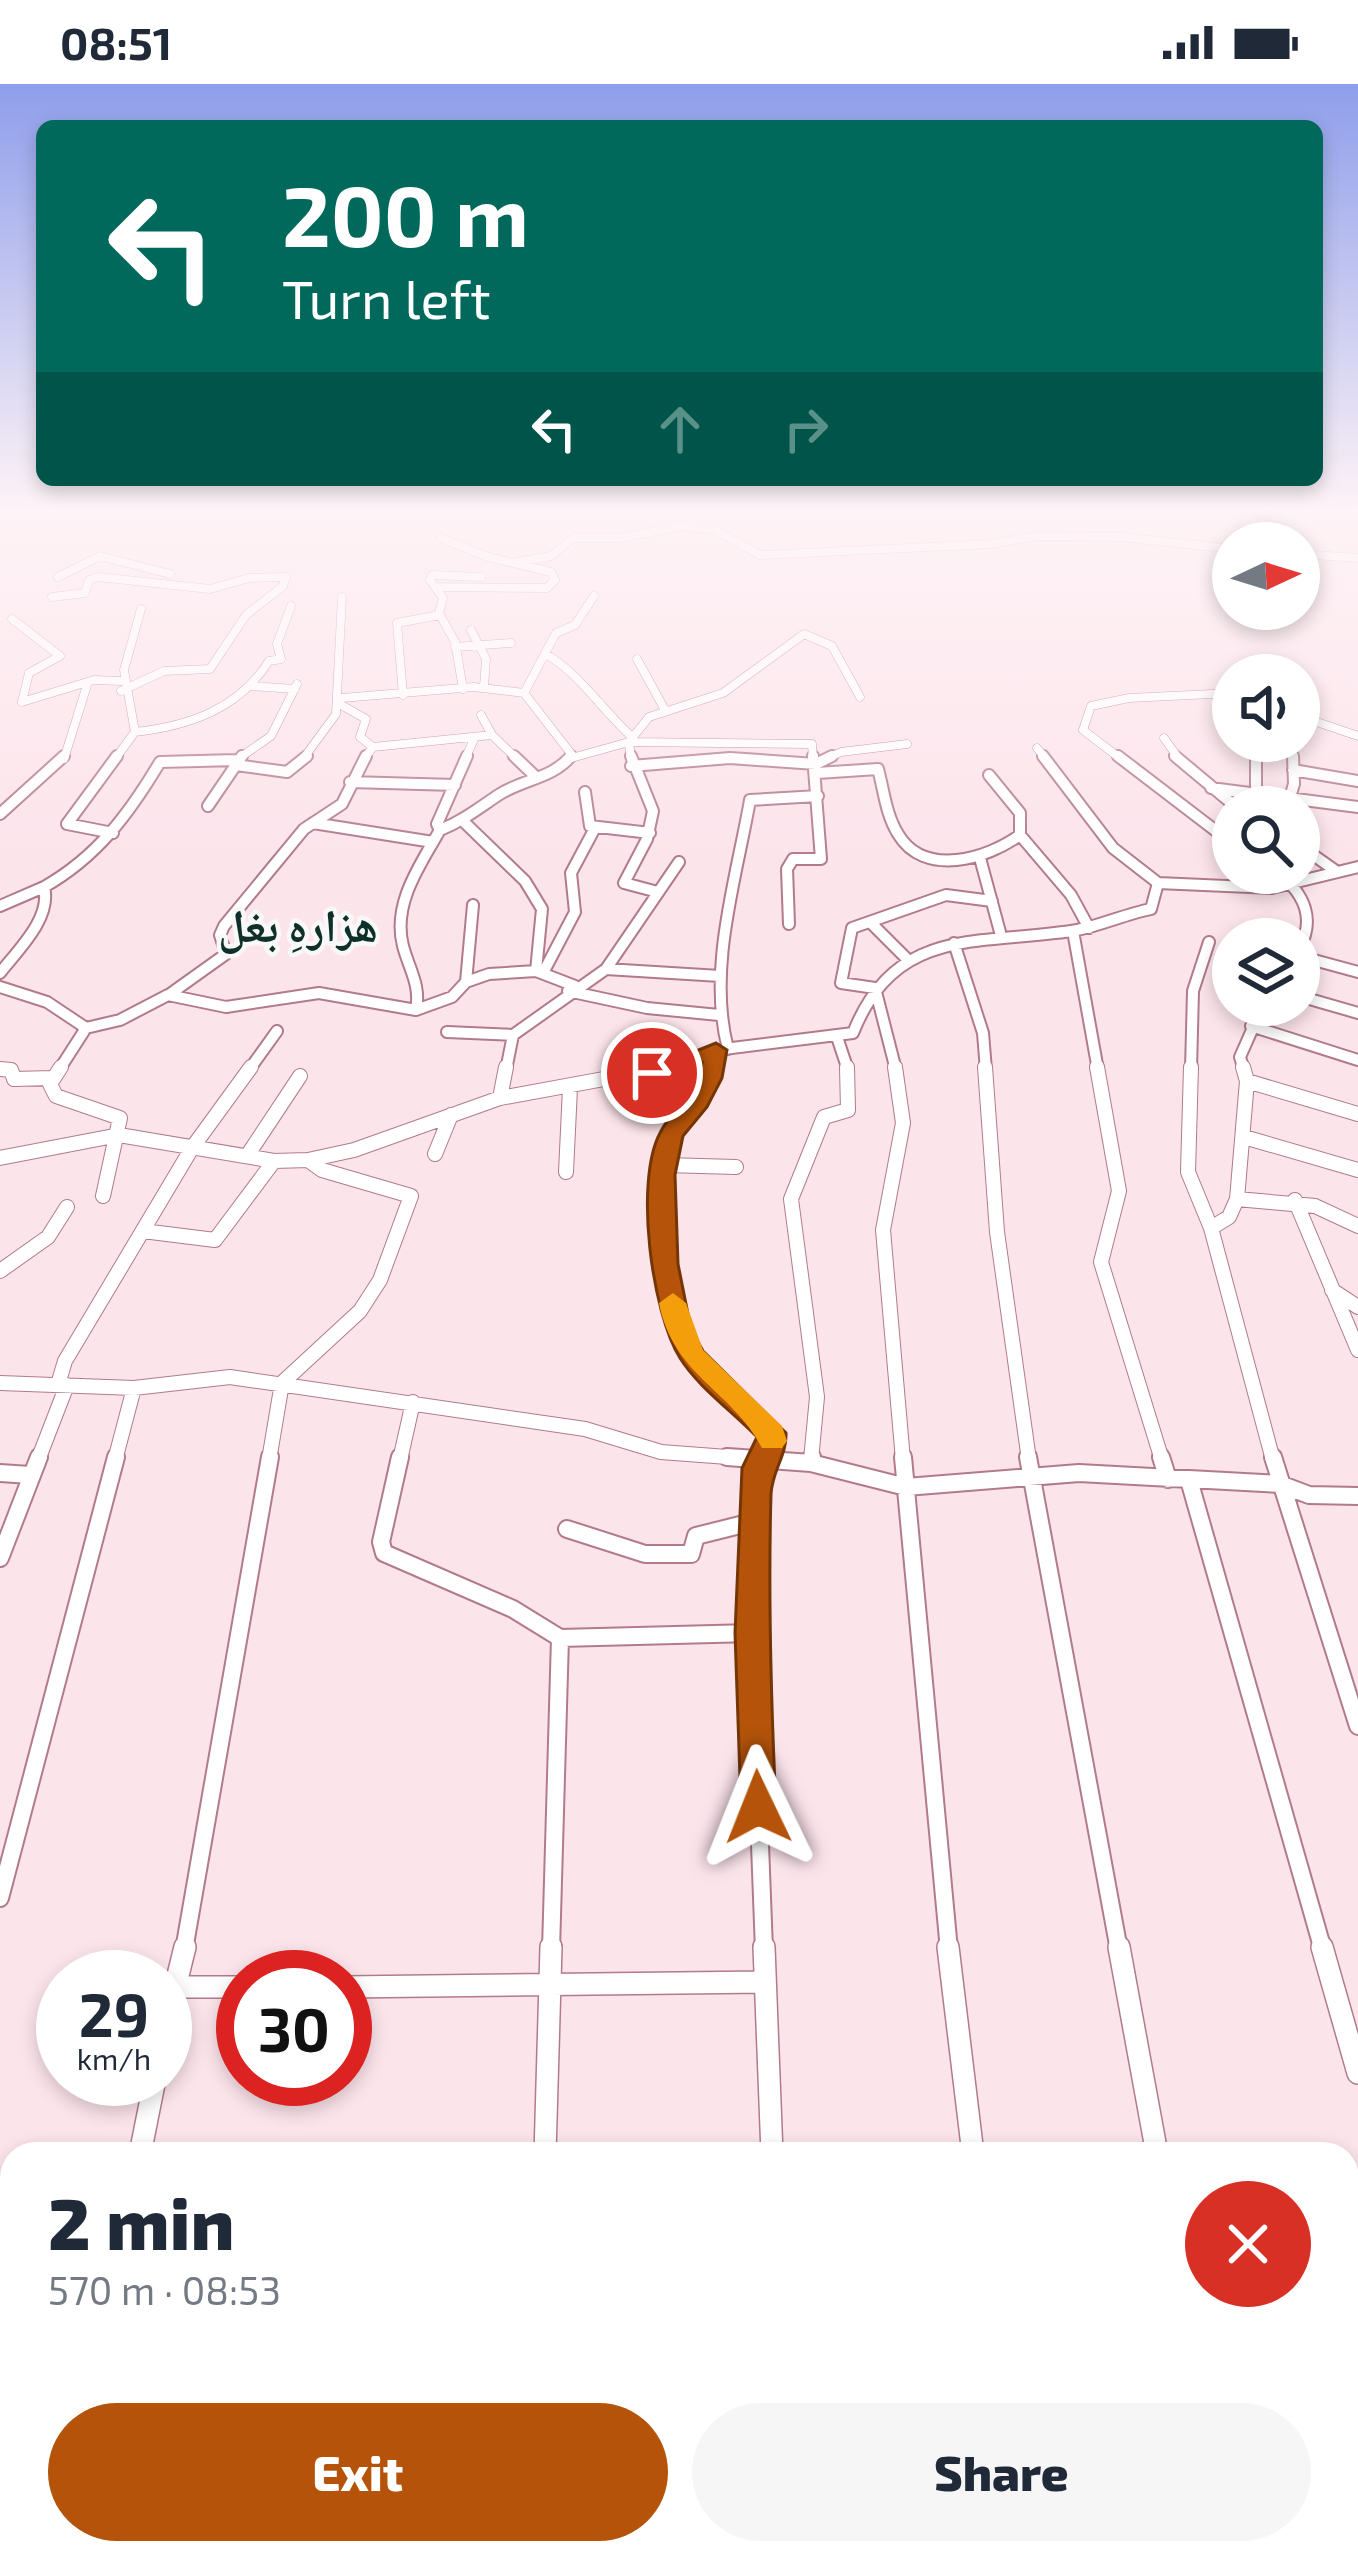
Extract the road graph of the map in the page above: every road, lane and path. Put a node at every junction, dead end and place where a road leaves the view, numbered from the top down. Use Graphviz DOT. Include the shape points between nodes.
graph roads {
  1 [pos="22,627"];
  2 [pos="136,627"];
  3 [pos="238,627"];
  4 [pos="284,627"];
  5 [pos="342,627"];
  6 [pos="397,627"];
  7 [pos="446,627"];
  8 [pos="572,627"];
  9 [pos="471,630"];
  10 [pos="511,643"];
  11 [pos="481,644"];
  12 [pos="455,647"];
  13 [pos="546,654"];
  14 [pos="637,659"];
  15 [pos="88,682"];
  16 [pos="121,686"];
  17 [pos="251,686"];
  18 [pos="484,687"];
  19 [pos="463,689"];
  20 [pos="524,692"];
  21 [pos="403,695"];
  22 [pos="860,697"];
  23 [pos="1212,697"];
  24 [pos="342,702"];
  25 [pos="665,710"];
  26 [pos="482,715"];
  27 [pos="1320,723"];
  28 [pos="135,732"];
  29 [pos="492,735"];
  30 [pos="1358,736"];
  31 [pos="475,737"];
  32 [pos="1164,738"];
  33 [pos="630,740"];
  34 [pos="907,744"];
  35 [pos="373,747"];
  36 [pos="1037,748"];
  37 [pos="572,755"];
  38 [pos="1293,762"];
  39 [pos="237,763"];
  40 [pos="631,766"];
  41 [pos="816,768"];
  42 [pos="1293,770"];
  43 [pos="989,776"];
  44 [pos="536,777"];
  45 [pos="1358,781"];
  46 [pos="350,782"];
  47 [pos="455,785"];
  48 [pos="1290,786"];
  49 [pos="1211,788"];
  50 [pos="585,792"];
  51 [pos="818,796"];
  52 [pos="1320,804"];
  53 [pos="208,806"];
  54 [pos="1358,807"];
  55 [pos="0,814"];
  56 [pos="463,821"];
  57 [pos="313,823"];
  58 [pos="595,828"];
  59 [pos="1212,828"];
  60 [pos="113,833"];
  61 [pos="650,833"];
  62 [pos="1020,835"];
  63 [pos="436,836"];
  64 [pos="1320,854"];
  65 [pos="980,858"];
  66 [pos="679,862"];
  67 [pos="1352,868"];
  68 [pos="1320,878"];
  69 [pos="1158,883"];
  70 [pos="1212,886"];
  71 [pos="44,887"];
  72 [pos="654,891"];
  73 [pos="992,901"];
  74 [pos="473,905"];
  75 [pos="0,906"];
  76 [pos="871,923"];
  77 [pos="789,924"];
  78 [pos="1089,928"];
  79 [pos="1073,931"];
  80 [pos="1000,932"];
  81 [pos="1209,942"];
  82 [pos="954,943"];
  83 [pos="906,958"];
  84 [pos="1320,959"];
  85 [pos="2,967"];
  86 [pos="606,968"];
  87 [pos="1358,971"];
  88 [pos="540,972"];
  89 [pos="720,976"];
  90 [pos="466,982"];
  91 [pos="0,988"];
  92 [pos="572,988"];
  93 [pos="875,988"];
  94 [pos="167,995"];
  95 [pos="1320,1002"];
  96 [pos="416,1010"];
  97 [pos="1358,1013"];
  98 [pos="719,1015"];
  99 [pos="1251,1027"];
  100 [pos="86,1028"];
  101 [pos="277,1030"];
  102 [pos="447,1032"];
  103 [pos="513,1035"];
  104 [pos="837,1037"];
  105 [pos="722,1050"];
  106 [pos="1358,1060"];
  107 [pos="0,1069"];
  108 [pos="300,1076"];
  109 [pos="52,1078"];
  110 [pos="1247,1081"];
  111 [pos="570,1088"];
  112 [pos="500,1098"];
  113 [pos="1358,1114"];
  114 [pos="451,1115"];
  115 [pos="118,1135"];
  116 [pos="1244,1137"];
  117 [pos="192,1148"];
  118 [pos="435,1154"];
  119 [pos="247,1156"];
  120 [pos="0,1158"];
  121 [pos="308,1160"];
  122 [pos="274,1161"];
  123 [pos="665,1165"];
  124 [pos="736,1167"];
  125 [pos="1358,1170"];
  126 [pos="566,1172"];
  127 [pos="104,1196"];
  128 [pos="1237,1199"];
  129 [pos="1295,1200"];
  130 [pos="67,1207"];
  131 [pos="1358,1226"];
  132 [pos="1211,1228"];
  133 [pos="143,1231"];
  134 [pos="0,1270"];
  135 [pos="1331,1289"];
  136 [pos="1358,1306"];
  137 [pos="1358,1350"];
  138 [pos="0,1383"];
  139 [pos="63,1383"];
  140 [pos="282,1383"];
  141 [pos="134,1388"];
  142 [pos="412,1402"];
  143 [pos="763,1458"];
  144 [pos="811,1463"];
  145 [pos="0,1473"];
  146 [pos="30,1475"];
  147 [pos="1031,1475"];
  148 [pos="1168,1479"];
  149 [pos="1189,1480"];
  150 [pos="1280,1484"];
  151 [pos="906,1486"];
  152 [pos="1358,1496"];
  153 [pos="756,1521"];
  154 [pos="567,1529"];
  155 [pos="0,1558"];
  156 [pos="752,1633"];
  157 [pos="560,1638"];
  158 [pos="1358,1726"];
  159 [pos="0,1898"];
  160 [pos="184,1950"];
  161 [pos="765,1982"];
  162 [pos="550,1986"];
  163 [pos="372,1987"];
  164 [pos="1358,2073"];
  165 [pos="150,2106"];
  166 [pos="142,2142"];
  167 [pos="545,2142"];
  168 [pos="772,2142"];
  169 [pos="972,2142"];
  170 [pos="1155,2142"];
  1 -- 15 [label="street" via="60,656 29,674 19,700"];
  2 -- 16 [label="street"];
  3 -- 16 [label="street" via="210,670 164,671"];
  4 -- 17 [label="street" via="280,659 269,661"];
  5 -- 24 [label="street"];
  6 -- 21 [label="street"];
  7 -- 12 [label="street"];
  8 -- 13 [label="street" via="556,633"];
  9 -- 11 [label="street"];
  10 -- 11 [label="street"];
  11 -- 12 [label="street"];
  11 -- 18 [label="street"];
  12 -- 19 [label="street"];
  13 -- 20 [label="street"];
  13 -- 33 [label="street" via="577,673"];
  14 -- 25 [label="street"];
  15 -- 16 [label="street"];
  15 -- 55 [label="street" via="62,764"];
  16 -- 28 [label="street"];
  17 -- 28 [label="street" via="201,718"];
  17 -- 39 [label="street" via="296,687 271,736"];
  18 -- 19 [label="street"];
  18 -- 20 [label="street"];
  19 -- 21 [label="street"];
  20 -- 37 [label="street"];
  21 -- 24 [label="street"];
  22 -- 25 [label="street" via="832,641 817,633 783,645 723,693"];
  23 -- 59 [label="street" via="1125,695 1091,706 1083,730"];
  24 -- 35 [label="street" via="366,719 360,737"];
  24 -- 39 [label="street" via="291,770"];
  25 -- 33 [label="street"];
  26 -- 29 [label="street"];
  27 -- 30 [label="street"];
  28 -- 60 [label="street" via="67,824"];
  29 -- 31 [label="street"];
  29 -- 44 [label="street"];
  31 -- 35 [label="street"];
  31 -- 47 [label="street"];
  32 -- 49 [label="street"];
  33 -- 37 [label="street"];
  33 -- 40 [label="street"];
  33 -- 41 [label="street" via="812,744"];
  34 -- 41 [label="street" via="841,752"];
  35 -- 46 [label="street"];
  36 -- 69 [label="street" via="1113,848"];
  37 -- 44 [label="street"];
  38 -- 42 [label="street"];
  39 -- 53 [label="street"];
  39 -- 60 [label="street" via="160,762"];
  40 -- 41 [label="street" via="730,758"];
  40 -- 61 [label="street" via="649,785 656,810"];
  41 -- 51 [label="street"];
  41 -- 65 [label="street" via="878,769 904,843 937,857"];
  42 -- 45 [label="street"];
  42 -- 48 [label="street"];
  43 -- 62 [label="street" via="1020,813"];
  44 -- 56 [label="street"];
  46 -- 47 [label="street"];
  46 -- 57 [label="street" via="342,805"];
  47 -- 63 [label="street"];
  50 -- 58 [label="street" via="587,822"];
  51 -- 77 [label="street" via="821,859 793,859 787,869"];
  51 -- 89 [label="street" via="750,800"];
  52 -- 54 [label="street"];
  56 -- 63 [label="street"];
  56 -- 88 [label="street" via="525,881 542,909"];
  57 -- 63 [label="street"];
  57 -- 94 [label="street" via="224,926 226,954"];
  58 -- 61 [label="street"];
  58 -- 88 [label="street" via="571,873 575,912"];
  60 -- 71 [label="street" via="76,870"];
  61 -- 72 [label="street" via="624,883"];
  62 -- 65 [label="street"];
  62 -- 78 [label="street"];
  63 -- 96 [label="street" via="401,914 402,943 418,982"];
  64 -- 67 [label="street"];
  65 -- 73 [label="street"];
  66 -- 72 [label="street"];
  67 -- 68 [label="street"];
  69 -- 70 [label="street"];
  69 -- 78 [label="street" via="1151,909"];
  71 -- 75 [label="street"];
  71 -- 85 [label="street" via="33,930"];
  72 -- 86 [label="street"];
  73 -- 76 [label="street" via="946,895"];
  73 -- 80 [label="street"];
  74 -- 90 [label="street"];
  76 -- 83 [label="street"];
  76 -- 93 [label="street" via="852,928 842,983"];
  78 -- 79 [label="street"];
  79 -- 80 [label="street"];
  79 -- 148 [label="street" via="1119,1191 1101,1262"];
  80 -- 82 [label="street"];
  81 -- 132 [label="street" via="1193,991 1188,1172"];
  82 -- 83 [label="street"];
  82 -- 147 [label="street" via="983,1034 997,1232"];
  83 -- 93 [label="street"];
  84 -- 87 [label="street"];
  86 -- 89 [label="street"];
  86 -- 92 [label="street"];
  88 -- 90 [label="street"];
  88 -- 92 [label="street"];
  89 -- 98 [label="street"];
  90 -- 96 [label="street" via="452,997"];
  91 -- 100 [label="street" via="47,1001"];
  92 -- 98 [label="street" via="647,1008"];
  92 -- 103 [label="street"];
  93 -- 104 [label="street" via="853,1033"];
  93 -- 151 [label="street" via="901,1088 903,1123 883,1230"];
  94 -- 96 [label="street" via="226,1007 319,993"];
  94 -- 100 [label="street"];
  95 -- 97 [label="street"];
  98 -- 105 [label="street"];
  99 -- 106 [label="street"];
  99 -- 110 [label="street" via="1240,1057"];
  100 -- 109 [label="street"];
  101 -- 117 [label="street"];
  102 -- 103 [label="street"];
  103 -- 112 [label="street"];
  104 -- 105 [label="street"];
  104 -- 144 [label="street" via="851,1104 824,1117 791,1199 817,1397"];
  105 -- 111 [label="street"];
  105 -- 123 [label="street" via="695,1107 671,1135"];
  107 -- 109 [label="street" via="14,1079"];
  108 -- 119 [label="street"];
  109 -- 115 [label="street" via="56,1096 120,1118"];
  110 -- 113 [label="street"];
  110 -- 116 [label="street"];
  111 -- 112 [label="street"];
  111 -- 126 [label="street"];
  112 -- 114 [label="street"];
  114 -- 118 [label="street"];
  114 -- 121 [label="street"];
  115 -- 117 [label="street"];
  115 -- 120 [label="street"];
  115 -- 127 [label="street"];
  116 -- 125 [label="street"];
  116 -- 128 [label="street"];
  117 -- 119 [label="street"];
  117 -- 133 [label="street"];
  119 -- 122 [label="street"];
  121 -- 122 [label="street"];
  121 -- 140 [label="street" via="410,1196 360,1311"];
  122 -- 133 [label="street" via="215,1240"];
  123 -- 124 [label="street"];
  123 -- 143 [label="street" via="665,1264 678,1329 693,1357 772,1433"];
  128 -- 129 [label="street"];
  128 -- 132 [label="street" via="1229,1217"];
  129 -- 131 [label="street"];
  129 -- 135 [label="street"];
  130 -- 134 [label="street" via="48,1237"];
  132 -- 150 [label="street"];
  133 -- 139 [label="street" via="65,1361"];
  135 -- 136 [label="street"];
  135 -- 137 [label="street"];
  138 -- 139 [label="street"];
  139 -- 141 [label="street"];
  139 -- 146 [label="street"];
  140 -- 141 [label="street" via="230,1377"];
  140 -- 142 [label="street"];
  140 -- 160 [label="street"];
  141 -- 159 [label="street"];
  142 -- 143 [label="street" via="585,1429 661,1452"];
  142 -- 157 [label="street" via="384,1552"];
  143 -- 144 [label="street"];
  143 -- 153 [label="street"];
  144 -- 151 [label="street"];
  145 -- 146 [label="street"];
  146 -- 155 [label="street"];
  147 -- 148 [label="street"];
  147 -- 151 [label="street"];
  147 -- 170 [label="street"];
  148 -- 149 [label="street"];
  149 -- 150 [label="street"];
  149 -- 164 [label="street"];
  150 -- 152 [label="street" via="1309,1495"];
  150 -- 158 [label="street"];
  151 -- 169 [label="street"];
  153 -- 154 [label="street" via="696,1536 691,1554 645,1554"];
  153 -- 156 [label="street"];
  156 -- 157 [label="street"];
  156 -- 161 [label="street"];
  157 -- 162 [label="street"];
  161 -- 162 [label="street"];
  161 -- 168 [label="street"];
  162 -- 163 [label="street"];
  162 -- 167 [label="street"];
  165 -- 166 [label="street"];
}
